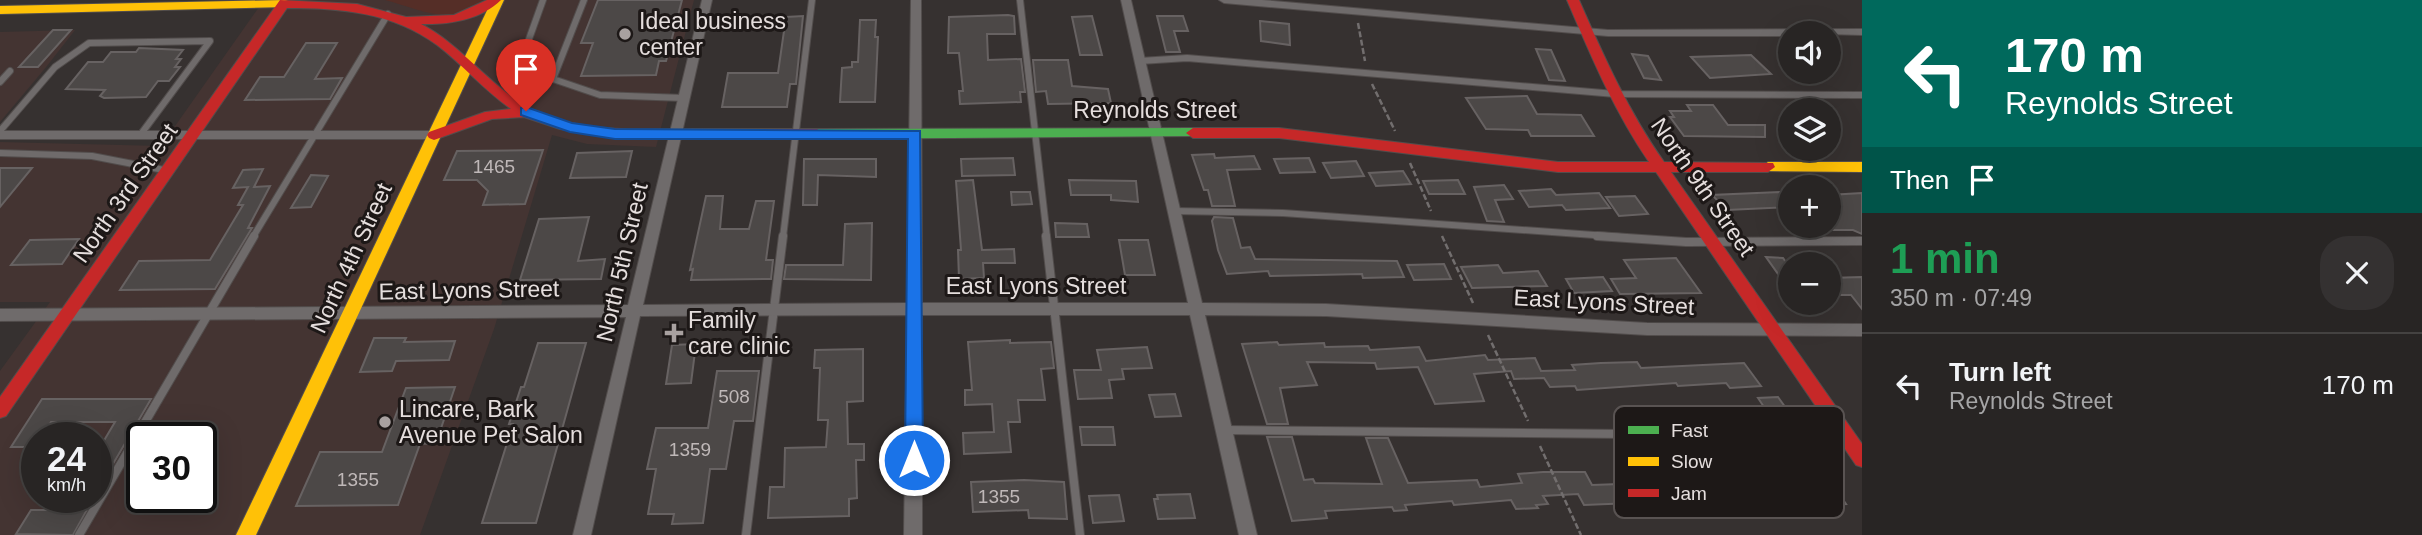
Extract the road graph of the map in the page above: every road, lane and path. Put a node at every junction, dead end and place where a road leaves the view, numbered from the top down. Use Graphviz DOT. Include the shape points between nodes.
graph roads {
  1 [pos="496,0"];
  2 [pos="543,0"];
  3 [pos="584,0"];
  4 [pos="707,0"];
  5 [pos="812,0"];
  6 [pos="916,0"];
  7 [pos="1020,0"];
  8 [pos="1126,0"];
  9 [pos="1224,0"];
  10 [pos="1573,0"];
  11 [pos="285,2"];
  12 [pos="0,10"];
  13 [pos="1357,13"];
  14 [pos="395,16"];
  15 [pos="1586,32"];
  16 [pos="1862,32"];
  17 [pos="1140,61"];
  18 [pos="468,62"];
  19 [pos="10,71"];
  20 [pos="1367,74"];
  21 [pos="552,79"];
  22 [pos="0,82"];
  23 [pos="1615,94"];
  24 [pos="1862,95"];
  25 [pos="684,98"];
  26 [pos="526,111"];
  27 [pos="0,133"];
  28 [pos="1156,133"];
  29 [pos="141,134"];
  30 [pos="193,134"];
  31 [pos="313,134"];
  32 [pos="1036,134"];
  33 [pos="434,135"];
  34 [pos="794,135"];
  35 [pos="915,135"];
  36 [pos="674,136"];
  37 [pos="1403,147"];
  38 [pos="0,153"];
  39 [pos="1659,167"];
  40 [pos="1862,167"];
  41 [pos="168,170"];
  42 [pos="1174,211"];
  43 [pos="1437,225"];
  44 [pos="1862,241"];
  45 [pos="1714,242"];
  46 [pos="1055,308"];
  47 [pos="915,309"];
  48 [pos="1197,309"];
  49 [pos="634,310"];
  50 [pos="774,310"];
  51 [pos="350,314"];
  52 [pos="0,315"];
  53 [pos="69,315"];
  54 [pos="208,315"];
  55 [pos="1479,317"];
  56 [pos="1773,330"];
  57 [pos="1862,330"];
  58 [pos="1825,406"];
  59 [pos="0,411"];
  60 [pos="1224,430"];
  61 [pos="1534,433"];
  62 [pos="1614,434"];
  63 [pos="1862,435"];
  64 [pos="1845,436"];
  65 [pos="1862,459"];
  66 [pos="79,535"];
  67 [pos="246,535"];
  68 [pos="582,535"];
  69 [pos="746,535"];
  70 [pos="913,535"];
  71 [pos="1080,535"];
  72 [pos="1248,535"];
  73 [pos="1581,535"];
  1 -- 14 [label="main road" via="476,13 449,21"];
  1 -- 18 [label="main road, North 4th Street"];
  2 -- 21 [label="lane" via="524,53 527,61"];
  3 -- 21 [label="lane"];
  4 -- 25 [label="street, North 5th Street"];
  5 -- 34 [label="lane"];
  6 -- 35 [label="street"];
  7 -- 32 [label="lane"];
  8 -- 17 [label="street"];
  9 -- 13 [label="street"];
  10 -- 15 [label="main road, North 9th Street"];
  11 -- 12 [label="main road"];
  11 -- 14 [label="main road" via="348,6"];
  11 -- 30 [label="main road, North 3rd Street"];
  13 -- 15 [label="street"];
  13 -- 20 [label="path"];
  14 -- 18 [label="main road, Reynolds Street" via="423,29"];
  14 -- 31 [label="lane"];
  15 -- 16 [label="street"];
  15 -- 23 [label="main road, North 9th Street"];
  17 -- 20 [label="lane" via="1187,58"];
  17 -- 28 [label="street"];
  18 -- 26 [label="main road, Reynolds Street"];
  18 -- 33 [label="main road, North 4th Street"];
  19 -- 22 [label="lane"];
  20 -- 23 [label="lane"];
  20 -- 37 [label="path"];
  21 -- 25 [label="lane" via="608,96"];
  23 -- 24 [label="lane"];
  23 -- 39 [label="main road, North 9th Street"];
  25 -- 36 [label="street, North 5th Street"];
  26 -- 33 [label="main road" via="490,115"];
  26 -- 36 [label="main road, Reynolds Street" via="581,129"];
  27 -- 29 [label="street"];
  27 -- 29 [label="lane" via="55,67 89,43 210,41"];
  28 -- 32 [label="main road, Reynolds Street"];
  28 -- 37 [label="main road, Reynolds Street" via="1279,133"];
  28 -- 42 [label="street"];
  29 -- 30 [label="street"];
  30 -- 31 [label="street"];
  30 -- 41 [label="main road, North 3rd Street"];
  31 -- 33 [label="street"];
  31 -- 54 [label="lane"];
  32 -- 35 [label="main road, Reynolds Street"];
  32 -- 46 [label="lane"];
  33 -- 51 [label="main road, North 4th Street"];
  34 -- 35 [label="main road, Reynolds Street"];
  34 -- 36 [label="main road, Reynolds Street"];
  34 -- 50 [label="lane"];
  35 -- 47 [label="street"];
  36 -- 49 [label="street, North 5th Street"];
  37 -- 39 [label="main road, Reynolds Street" via="1558,166"];
  37 -- 43 [label="path"];
  38 -- 41 [label="lane" via="50,152"];
  39 -- 40 [label="main road, Reynolds Street"];
  39 -- 45 [label="main road, North 9th Street"];
  41 -- 53 [label="main road, North 3rd Street"];
  42 -- 43 [label="lane" via="1283,213"];
  42 -- 48 [label="street"];
  43 -- 45 [label="lane"];
  43 -- 55 [label="path"];
  44 -- 45 [label="lane"];
  45 -- 56 [label="main road, North 9th Street"];
  46 -- 47 [label="street, East Lyons Street"];
  46 -- 48 [label="street, East Lyons Street"];
  46 -- 71 [label="lane"];
  47 -- 50 [label="street, East Lyons Street"];
  47 -- 70 [label="street"];
  48 -- 55 [label="street, East Lyons Street"];
  48 -- 60 [label="street"];
  49 -- 50 [label="street, East Lyons Street"];
  49 -- 51 [label="street, East Lyons Street"];
  49 -- 68 [label="street, North 5th Street"];
  50 -- 69 [label="lane"];
  51 -- 54 [label="street, East Lyons Street"];
  51 -- 67 [label="main road, North 4th Street"];
  52 -- 53 [label="street, East Lyons Street"];
  53 -- 54 [label="street, East Lyons Street"];
  53 -- 59 [label="main road, North 3rd Street"];
  54 -- 66 [label="lane"];
  55 -- 56 [label="street, East Lyons Street" via="1647,329"];
  55 -- 61 [label="path"];
  56 -- 57 [label="street, East Lyons Street"];
  56 -- 58 [label="main road, North 9th Street"];
  60 -- 61 [label="lane"];
  60 -- 72 [label="street"];
  61 -- 62 [label="lane"];
  61 -- 73 [label="path"];
  63 -- 64 [label="lane"];
  64 -- 65 [label="main road, North 9th Street"];
}
